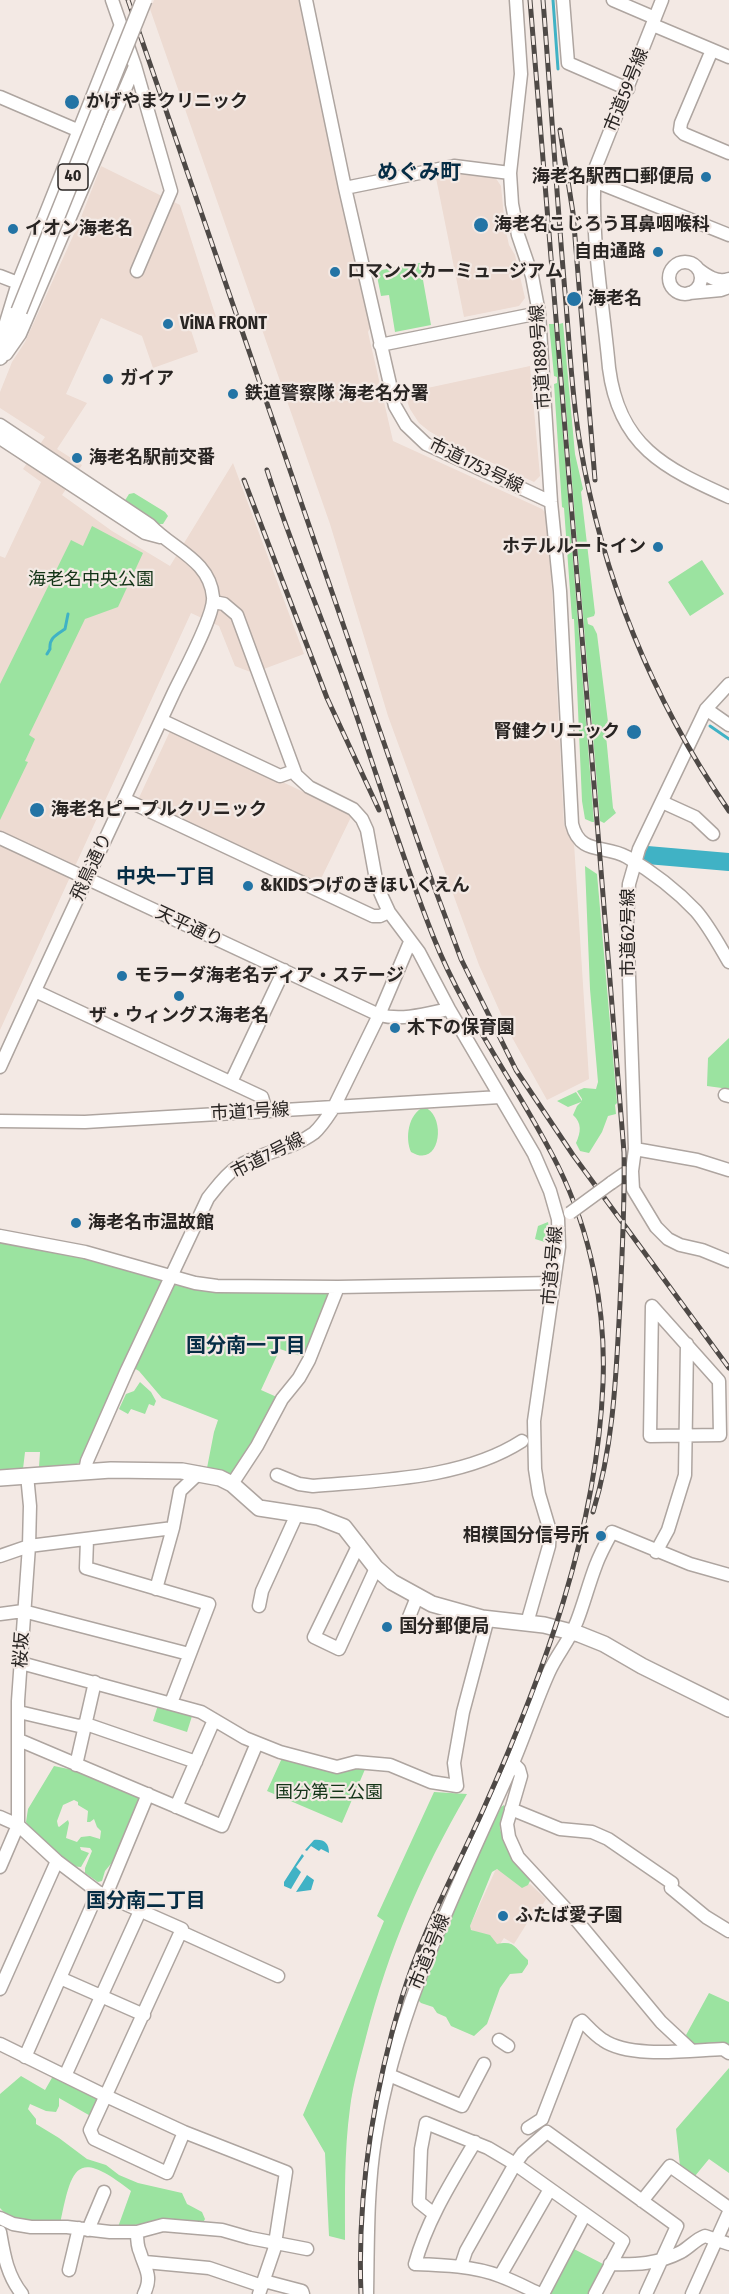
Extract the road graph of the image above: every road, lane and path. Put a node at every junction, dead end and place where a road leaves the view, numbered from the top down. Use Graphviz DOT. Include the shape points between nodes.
graph roads {
  1 [pos="112,0"];
  2 [pos="144,0"];
  3 [pos="306,0"];
  4 [pos="516,0"];
  5 [pos="563,0"];
  6 [pos="613,0"];
  7 [pos="662,0"];
  8 [pos="654,22"];
  9 [pos="120,27"];
  10 [pos="712,50"];
  11 [pos="729,57"];
  12 [pos="135,66"];
  13 [pos="628,88"];
  14 [pos="0,97"];
  15 [pos="78,130"];
  16 [pos="729,153"];
  17 [pos="510,173"];
  18 [pos="594,181"];
  19 [pos="345,188"];
  20 [pos="729,235"];
  21 [pos="698,268"];
  22 [pos="138,269"];
  23 [pos="0,276"];
  24 [pos="729,279"];
  25 [pos="18,283"];
  26 [pos="729,287"];
  27 [pos="689,294"];
  28 [pos="539,313"];
  29 [pos="0,342"];
  30 [pos="381,345"];
  31 [pos="0,357"];
  32 [pos="0,362"];
  33 [pos="0,425"];
  34 [pos="0,438"];
  35 [pos="729,497"];
  36 [pos="551,502"];
  37 [pos="161,537"];
  38 [pos="214,602"];
  39 [pos="729,684"];
  40 [pos="706,709"];
  41 [pos="161,720"];
  42 [pos="729,726"];
  43 [pos="294,771"];
  44 [pos="124,799"];
  45 [pos="662,802"];
  46 [pos="713,834"];
  47 [pos="0,838"];
  48 [pos="634,861"];
  49 [pos="85,879"];
  50 [pos="389,912"];
  51 [pos="410,942"];
  52 [pos="729,962"];
  53 [pos="284,970"];
  54 [pos="34,991"];
  55 [pos="449,1009"];
  56 [pos="379,1015"];
  57 [pos="0,1067"];
  58 [pos="231,1082"];
  59 [pos="500,1097"];
  60 [pos="334,1107"];
  61 [pos="266,1111"];
  62 [pos="0,1121"];
  63 [pos="635,1149"];
  64 [pos="729,1170"];
  65 [pos="632,1171"];
  66 [pos="558,1219"];
  67 [pos="0,1236"];
  68 [pos="729,1261"];
  69 [pos="171,1276"];
  70 [pos="554,1283"];
  71 [pos="338,1287"];
  72 [pos="687,1344"];
  73 [pos="685,1435"];
  74 [pos="522,1442"];
  75 [pos="85,1471"];
  76 [pos="199,1473"];
  77 [pos="27,1475"];
  78 [pos="277,1475"];
  79 [pos="0,1478"];
  80 [pos="231,1484"];
  81 [pos="297,1514"];
  82 [pos="173,1528"];
  83 [pos="87,1540"];
  84 [pos="359,1544"];
  85 [pos="29,1546"];
  86 [pos="656,1552"];
  87 [pos="0,1556"];
  88 [pos="376,1568"];
  89 [pos="729,1575"];
  90 [pos="156,1590"];
  91 [pos="417,1597"];
  92 [pos="260,1606"];
  93 [pos="23,1611"];
  94 [pos="0,1614"];
  95 [pos="409,1617"];
  96 [pos="488,1618"];
  97 [pos="527,1623"];
  98 [pos="572,1632"];
  99 [pos="189,1654"];
  100 [pos="21,1663"];
  101 [pos="95,1682"];
  102 [pos="171,1703"];
  103 [pos="729,1709"];
  104 [pos="19,1712"];
  105 [pos="214,1720"];
  106 [pos="86,1725"];
  107 [pos="19,1740"];
  108 [pos="257,1743"];
  109 [pos="196,1762"];
  110 [pos="513,1763"];
  111 [pos="76,1765"];
  112 [pos="148,1794"];
  113 [pos="176,1807"];
  114 [pos="511,1809"];
  115 [pos="0,1817"];
  116 [pos="18,1825"];
  117 [pos="57,1861"];
  118 [pos="0,1867"];
  119 [pos="102,1894"];
  120 [pos="140,1911"];
  121 [pos="181,1932"];
  122 [pos="729,1932"];
  123 [pos="278,1976"];
  124 [pos="60,1978"];
  125 [pos="0,1989"];
  126 [pos="101,1996"];
  127 [pos="144,2015"];
  128 [pos="0,2044"];
  129 [pos="691,2050"];
  130 [pos="729,2053"];
  131 [pos="25,2058"];
  132 [pos="484,2064"];
  133 [pos="388,2075"];
  134 [pos="65,2076"];
  135 [pos="106,2096"];
  136 [pos="528,2128"];
  137 [pos="184,2132"];
  138 [pos="475,2142"];
  139 [pos="515,2164"];
  140 [pos="550,2189"];
  141 [pos="104,2192"];
  142 [pos="642,2200"];
  143 [pos="729,2210"];
  144 [pos="434,2214"];
  145 [pos="585,2214"];
  146 [pos="0,2218"];
  147 [pos="83,2229"];
  148 [pos="0,2232"];
  149 [pos="136,2232"];
  150 [pos="717,2238"];
  151 [pos="274,2243"];
  152 [pos="729,2244"];
  153 [pos="307,2249"];
  154 [pos="661,2260"];
  155 [pos="145,2262"];
  156 [pos="610,2264"];
  157 [pos="461,2266"];
  158 [pos="69,2270"];
  159 [pos="500,2276"];
  160 [pos="262,2287"];
  161 [pos="22,2294"];
  162 [pos="144,2294"];
  163 [pos="303,2294"];
  164 [pos="367,2294"];
  165 [pos="541,2294"];
  166 [pos="595,2294"];
  167 [pos="646,2294"];
  168 [pos="692,2294"];
  1 -- 9 [label="street"];
  2 -- 31 [label="main road, 40, bridge"];
  3 -- 19 [label="street, 市道1753号線"];
  4 -- 17 [label="street, 市道1889号線" via="520,87"];
  5 -- 13 [label="street" via="568,63"];
  6 -- 8 [label="street"];
  7 -- 8 [label="street, 市道59号線"];
  8 -- 10 [label="street"];
  8 -- 13 [label="street, 市道59号線"];
  9 -- 12 [label="street"];
  9 -- 15 [label="street"];
  10 -- 11 [label="street"];
  10 -- 16 [label="street" via="680,130"];
  12 -- 22 [label="street" via="171,191"];
  12 -- 32 [label="street" via="20,334"];
  13 -- 18 [label="street, 市道59号線" via="596,165"];
  14 -- 15 [label="street"];
  15 -- 25 [label="street"];
  17 -- 19 [label="street" via="454,166"];
  17 -- 28 [label="street, 市道1889号線" via="514,220"];
  18 -- 20 [label="street"];
  18 -- 35 [label="street, 市道59号線" via="594,224 609,368 620,409 632,433 659,461"];
  19 -- 30 [label="street, 市道1753号線"];
  21 -- 24 [label="street" via="712,279"];
  21 -- 27 [label="street" via="700,283"];
  21 -- 27 [label="street" via="690,262 679,263 669,275 671,286 679,293"];
  23 -- 25 [label="street"];
  25 -- 29 [label="street"];
  26 -- 27 [label="street"];
  28 -- 30 [label="street"];
  28 -- 36 [label="street, 市道1889号線"];
  30 -- 36 [label="street, 市道1753号線" via="395,406 414,434 440,451"];
  33 -- 37 [label="street" via="150,525"];
  34 -- 37 [label="street" via="145,533"];
  36 -- 48 [label="street" via="560,591 572,824 578,838 590,848 618,852"];
  37 -- 38 [label="street" via="202,568 212,587"];
  38 -- 41 [label="street, 飛鳥通り"];
  38 -- 43 [label="street" via="224,604 237,615"];
  39 -- 40 [label="street, 市道62号線"];
  40 -- 42 [label="street"];
  40 -- 45 [label="street, 市道62号線"];
  41 -- 43 [label="street" via="280,776"];
  41 -- 44 [label="street, 飛鳥通り"];
  43 -- 50 [label="street, 市道3号線" via="304,784 353,809 364,824 377,885"];
  44 -- 49 [label="street, 飛鳥通り"];
  44 -- 50 [label="street" via="373,915"];
  45 -- 46 [label="street" via="695,817"];
  45 -- 48 [label="street, 市道62号線"];
  47 -- 49 [label="street, 天平通り"];
  48 -- 52 [label="street" via="696,912"];
  48 -- 63 [label="street, 市道62号線" via="627,920"];
  49 -- 53 [label="street, 天平通り"];
  49 -- 54 [label="street, 飛鳥通り"];
  50 -- 51 [label="street, 市道3号線"];
  51 -- 55 [label="street, 市道3号線"];
  51 -- 56 [label="street, 市道7号線"];
  53 -- 56 [label="street, 天平通り"];
  53 -- 58 [label="street"];
  54 -- 57 [label="street, 飛鳥通り"];
  54 -- 58 [label="street"];
  55 -- 56 [label="street" via="413,1017"];
  55 -- 59 [label="street, 市道3号線"];
  56 -- 60 [label="street, 市道7号線"];
  58 -- 61 [label="street" via="262,1097"];
  59 -- 60 [label="street, 市道1号線"];
  59 -- 66 [label="street, 市道3号線" via="534,1154"];
  60 -- 61 [label="street, 市道1号線"];
  60 -- 69 [label="street, 市道7号線" via="314,1132 238,1167 222,1180 208,1198"];
  61 -- 62 [label="street, 市道1号線" via="85,1122"];
  63 -- 64 [label="street"];
  63 -- 65 [label="street, 市道62号線"];
  65 -- 66 [label="street, bridge"];
  65 -- 68 [label="street" via="633,1188 656,1227 668,1239"];
  66 -- 70 [label="street, 市道3号線"];
  67 -- 69 [label="street" via="85,1251"];
  69 -- 71 [label="street" via="217,1286"];
  69 -- 75 [label="street, 市道7号線"];
  70 -- 71 [label="street"];
  70 -- 97 [label="street, 市道3号線" via="537,1395 534,1450 537,1485 550,1531 549,1546"];
  71 -- 80 [label="street" via="301,1375 282,1399"];
  72 -- 73 [label="street"];
  72 -- 73 [label="street" via="719,1381 720,1436"];
  72 -- 73 [label="street" via="652,1306 650,1436"];
  73 -- 86 [label="street" via="685,1475 668,1530"];
  74 -- 78 [label="street" via="487,1460 442,1471 313,1486"];
  75 -- 76 [label="main road"];
  75 -- 77 [label="main road"];
  76 -- 80 [label="main road"];
  76 -- 82 [label="street" via="180,1491"];
  77 -- 79 [label="main road"];
  77 -- 85 [label="street, 桜坂"];
  80 -- 81 [label="main road" via="259,1508"];
  81 -- 84 [label="main road" via="344,1527"];
  81 -- 92 [label="street" via="262,1591"];
  82 -- 83 [label="street"];
  82 -- 90 [label="street"];
  83 -- 85 [label="street"];
  83 -- 90 [label="street" via="86,1568"];
  84 -- 88 [label="main road"];
  84 -- 88 [label="street" via="314,1637 339,1649"];
  85 -- 87 [label="street"];
  85 -- 93 [label="street, 桜坂"];
  86 -- 89 [label="street"];
  86 -- 98 [label="street, 市道3号線" via="612,1532 596,1563"];
  88 -- 91 [label="main road"];
  90 -- 99 [label="street" via="209,1604"];
  91 -- 95 [label="street"];
  91 -- 96 [label="main road" via="456,1612"];
  93 -- 94 [label="street"];
  93 -- 99 [label="street"];
  93 -- 100 [label="street, 桜坂"];
  96 -- 97 [label="main road"];
  96 -- 108 [label="street" via="453,1763 457,1786 431,1782 390,1765 356,1762 337,1767"];
  97 -- 98 [label="main road"];
  98 -- 103 [label="main road" via="604,1644"];
  98 -- 110 [label="street, 市道3号線" via="549,1671"];
  99 -- 102 [label="street"];
  100 -- 101 [label="street"];
  100 -- 104 [label="street, 桜坂"];
  101 -- 102 [label="street"];
  101 -- 106 [label="street"];
  102 -- 105 [label="street"];
  104 -- 106 [label="street"];
  104 -- 107 [label="street, 桜坂"];
  105 -- 108 [label="street"];
  105 -- 109 [label="street"];
  106 -- 109 [label="street"];
  106 -- 111 [label="street"];
  107 -- 111 [label="street"];
  107 -- 116 [label="street, 桜坂"];
  108 -- 113 [label="street" via="222,1826"];
  109 -- 113 [label="street"];
  110 -- 114 [label="street" via="521,1776"];
  110 -- 133 [label="street, 市道3号線" via="438,1931 407,2010"];
  111 -- 112 [label="street"];
  112 -- 113 [label="street"];
  112 -- 119 [label="street"];
  114 -- 122 [label="street" via="560,1829 592,1832 608,1839 672,1883 671,1888"];
  114 -- 129 [label="street" via="507,1824 518,1857 579,1922 661,2022"];
  115 -- 116 [label="street"];
  116 -- 117 [label="street"];
  116 -- 118 [label="street"];
  117 -- 119 [label="street"];
  117 -- 125 [label="street"];
  119 -- 120 [label="street"];
  119 -- 124 [label="street"];
  120 -- 121 [label="street" via="182,1929"];
  120 -- 126 [label="street"];
  121 -- 123 [label="street"];
  121 -- 127 [label="street"];
  124 -- 126 [label="street"];
  124 -- 131 [label="street"];
  126 -- 127 [label="street"];
  126 -- 134 [label="street"];
  127 -- 135 [label="street"];
  128 -- 131 [label="street"];
  129 -- 130 [label="street" via="723,2049"];
  129 -- 136 [label="street" via="646,2051 614,2046 582,2021 542,2119"];
  131 -- 134 [label="street"];
  132 -- 133 [label="street" via="462,2106"];
  133 -- 164 [label="street, 市道3号線" via="370,2177"];
  134 -- 135 [label="street"];
  135 -- 137 [label="street"];
  135 -- 137 [label="street" via="90,2130 94,2139 167,2173"];
  137 -- 151 [label="street" via="286,2172"];
  138 -- 139 [label="street"];
  138 -- 144 [label="street"];
  138 -- 144 [label="street" via="426,2123 419,2202"];
  139 -- 140 [label="street"];
  139 -- 142 [label="street" via="547,2132"];
  139 -- 157 [label="street"];
  140 -- 145 [label="street"];
  140 -- 159 [label="street"];
  141 -- 147 [label="street"];
  142 -- 143 [label="street" via="670,2166"];
  142 -- 154 [label="street" via="677,2226"];
  143 -- 150 [label="street"];
  144 -- 157 [label="street" via="421,2241 416,2264"];
  145 -- 156 [label="street" via="623,2241"];
  145 -- 165 [label="street"];
  146 -- 147 [label="street" via="32,2227"];
  147 -- 149 [label="street"];
  147 -- 158 [label="street"];
  148 -- 161 [label="street" via="7,2267"];
  149 -- 151 [label="street" via="163,2225 222,2230"];
  149 -- 155 [label="street"];
  150 -- 152 [label="street"];
  150 -- 154 [label="street" via="701,2237"];
  150 -- 168 [label="street"];
  151 -- 153 [label="street"];
  151 -- 160 [label="street"];
  154 -- 156 [label="street" via="639,2265"];
  154 -- 167 [label="street"];
  155 -- 160 [label="street" via="209,2268"];
  155 -- 162 [label="street" via="149,2280"];
  156 -- 166 [label="street"];
  157 -- 159 [label="street"];
  159 -- 165 [label="street"];
  160 -- 163 [label="street"];
}
